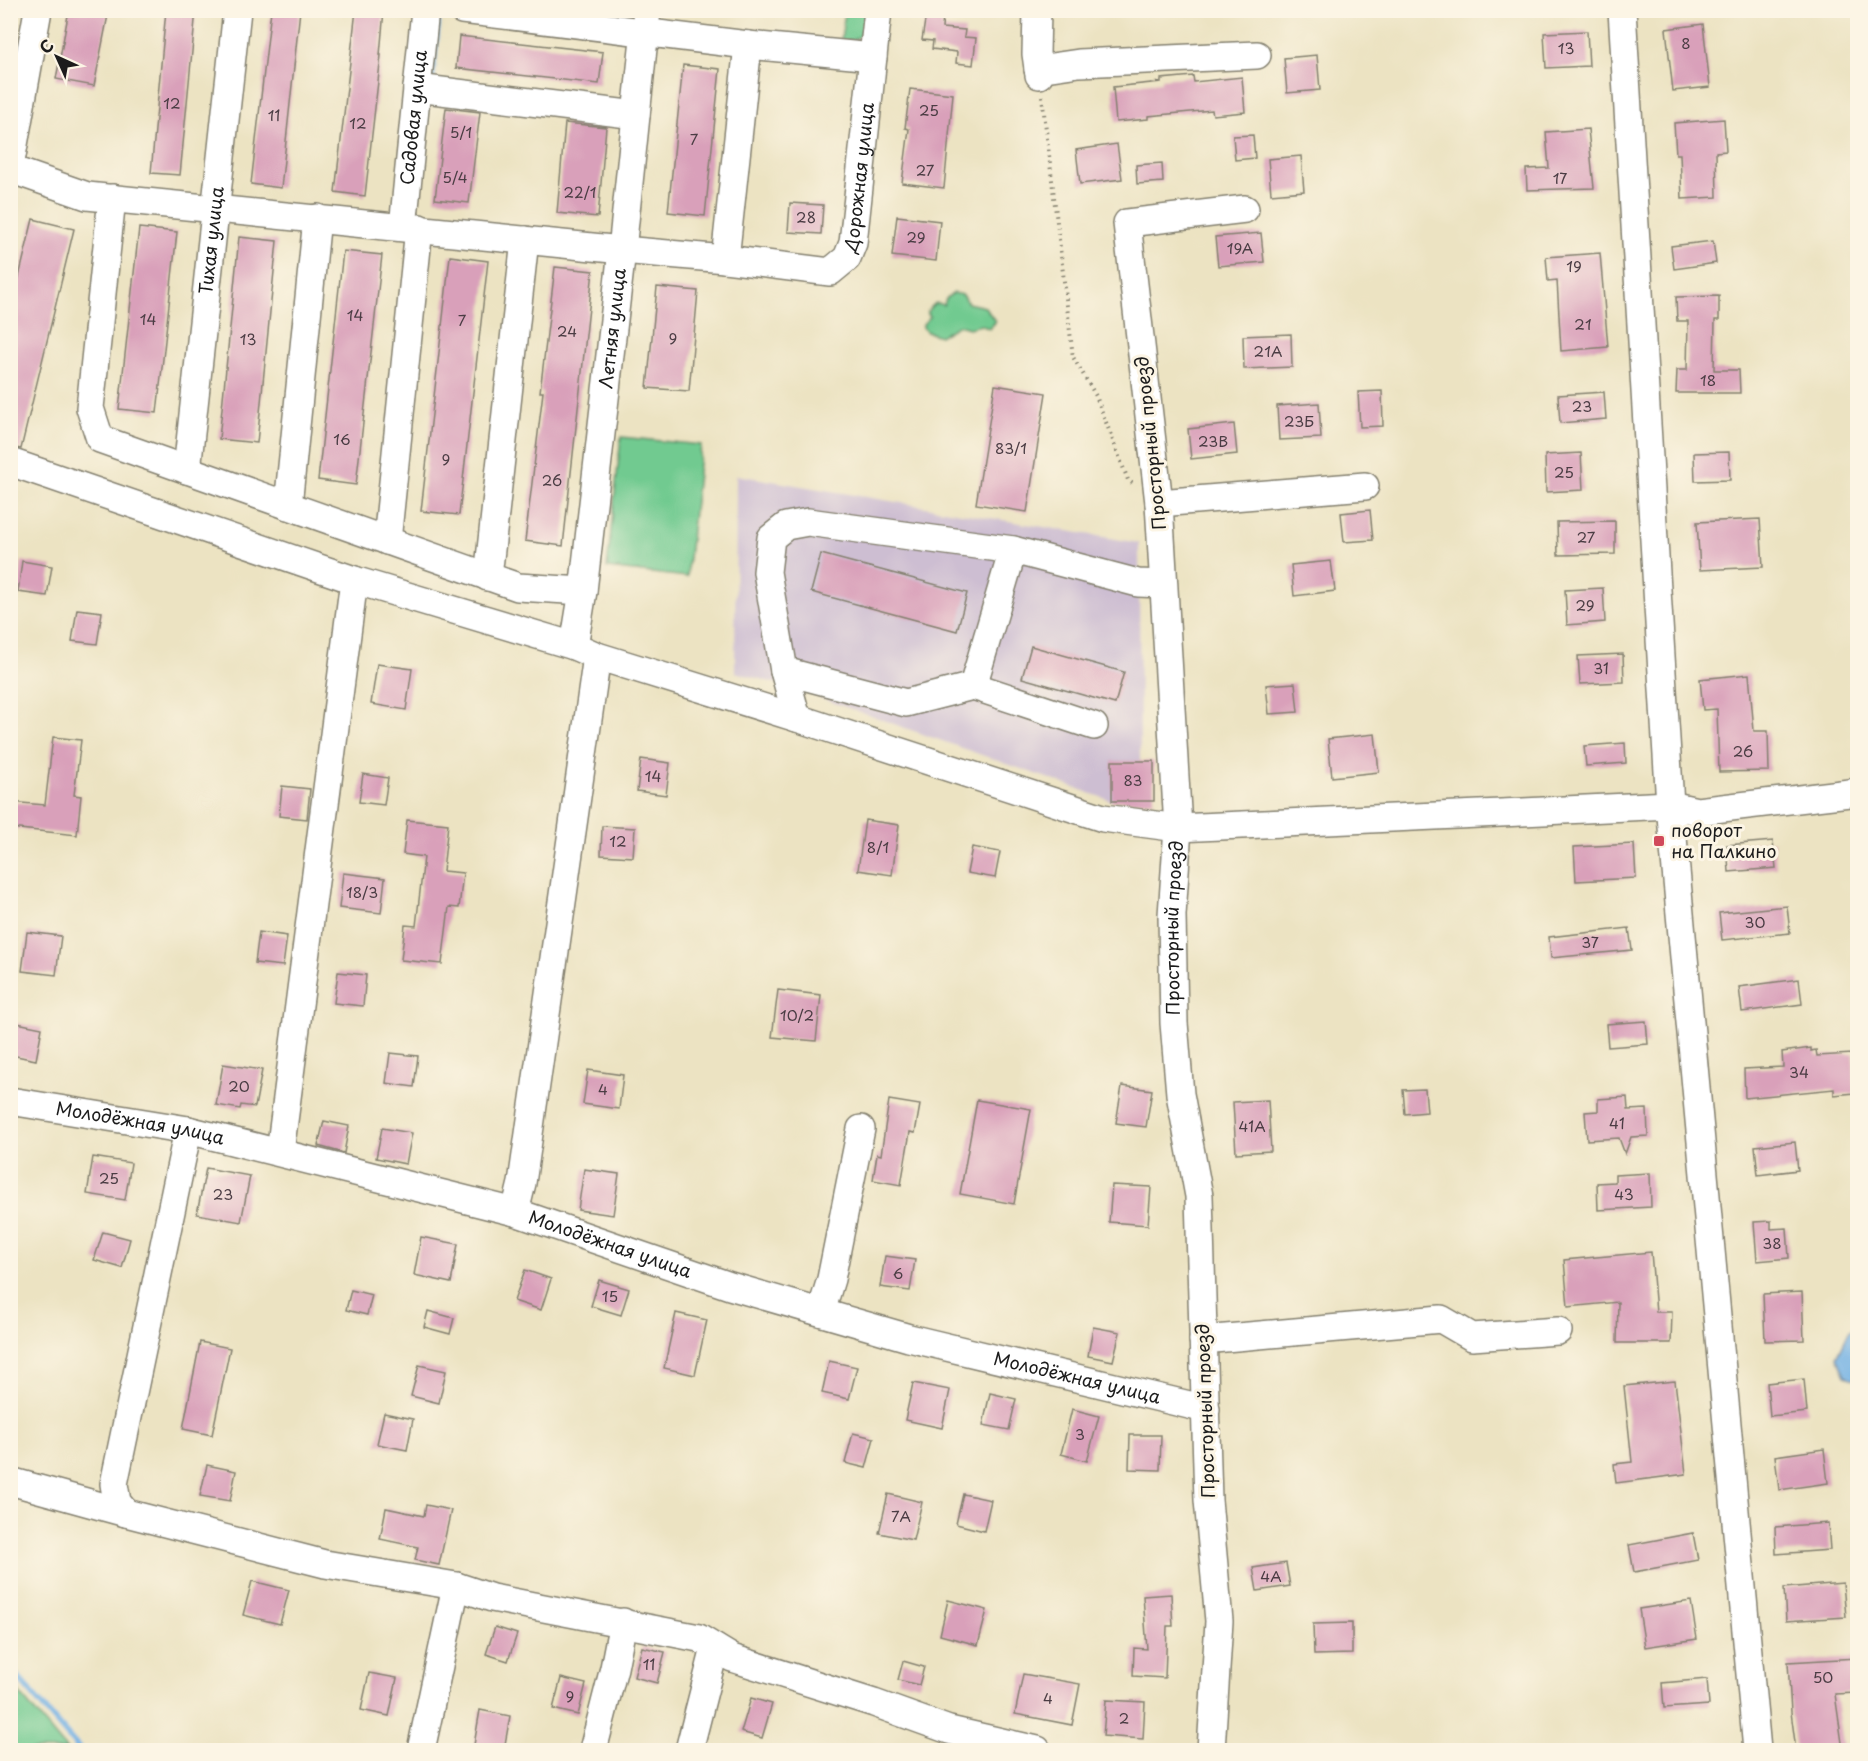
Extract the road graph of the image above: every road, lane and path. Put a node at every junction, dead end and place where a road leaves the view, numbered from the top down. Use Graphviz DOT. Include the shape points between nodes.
graph roads {
  1 [pos="38,10"];
  2 [pos="237,10"];
  3 [pos="425,10"];
  4 [pos="462,10"];
  5 [pos="878,10"];
  6 [pos="1037,10"];
  7 [pos="1622,10"];
  8 [pos="646,21"];
  9 [pos="748,45"];
  10 [pos="1257,55"];
  11 [pos="873,57"];
  12 [pos="1039,72"];
  13 [pos="417,88"];
  14 [pos="636,115"];
  15 [pos="10,168"];
  16 [pos="112,198"];
  17 [pos="216,208"];
  18 [pos="1245,210"];
  19 [pos="317,218"];
  20 [pos="411,227"];
  21 [pos="525,240"];
  22 [pos="622,250"];
  23 [pos="725,259"];
  24 [pos="10,462"];
  25 [pos="187,470"];
  26 [pos="1365,486"];
  27 [pos="1159,503"];
  28 [pos="288,506"];
  29 [pos="387,541"];
  30 [pos="1013,550"];
  31 [pos="488,577"];
  32 [pos="354,580"];
  33 [pos="1163,584"];
  34 [pos="583,591"];
  35 [pos="585,651"];
  36 [pos="784,671"];
  37 [pos="973,686"];
  38 [pos="797,718"];
  39 [pos="1094,726"];
  40 [pos="1857,792"];
  41 [pos="1670,805"];
  42 [pos="1178,828"];
  43 [pos="10,1101"];
  44 [pos="861,1129"];
  45 [pos="188,1130"];
  46 [pos="280,1152"];
  47 [pos="515,1212"];
  48 [pos="821,1312"];
  49 [pos="1558,1331"];
  50 [pos="1203,1340"];
  51 [pos="1206,1409"];
  52 [pos="10,1481"];
  53 [pos="126,1513"];
  54 [pos="456,1586"];
  55 [pos="623,1622"];
  56 [pos="715,1648"];
  57 [pos="421,1750"];
  58 [pos="593,1750"];
  59 [pos="689,1750"];
  60 [pos="1036,1750"];
  61 [pos="1211,1750"];
  62 [pos="1757,1750"];
  1 -- 15 [label="street"];
  2 -- 17 [label="street, Тихая улица"];
  3 -- 13 [label="street, Садовая улица"];
  4 -- 8 [label="street"];
  5 -- 11 [label="street, Дорожная улица"];
  6 -- 12 [label="street"];
  7 -- 41 [label="street"];
  8 -- 9 [label="street"];
  8 -- 14 [label="street, Летняя улица"];
  9 -- 11 [label="street"];
  9 -- 23 [label="street"];
  10 -- 12 [label="street" via="1078,63"];
  11 -- 23 [label="street, Дорожная улица" via="854,243 846,258 830,272"];
  12 -- 27 [label="path" via="1072,357 1096,396 1128,480"];
  13 -- 14 [label="street"];
  13 -- 20 [label="street, Садовая улица"];
  14 -- 22 [label="street, Летняя улица"];
  15 -- 16 [label="street, Дорожная улица" via="87,196"];
  16 -- 17 [label="street, Дорожная улица"];
  16 -- 25 [label="street" via="90,408 100,439"];
  17 -- 19 [label="street, Дорожная улица"];
  17 -- 25 [label="street, Тихая улица"];
  18 -- 27 [label="street, Просторный проезд" via="1127,223"];
  19 -- 20 [label="street, Дорожная улица"];
  19 -- 28 [label="street"];
  20 -- 21 [label="street, Дорожная улица"];
  20 -- 29 [label="street, Садовая улица"];
  21 -- 22 [label="street, Дорожная улица"];
  21 -- 31 [label="street"];
  22 -- 23 [label="street, Дорожная улица"];
  22 -- 34 [label="street, Летняя улица"];
  24 -- 32 [label="street"];
  25 -- 28 [label="street"];
  26 -- 27 [label="street"];
  27 -- 33 [label="street, Просторный проезд"];
  28 -- 29 [label="street"];
  29 -- 31 [label="street"];
  30 -- 33 [label="street" via="1138,583"];
  30 -- 36 [label="street" via="808,522 786,526 771,537 767,572"];
  30 -- 37 [label="street"];
  31 -- 34 [label="street" via="518,587"];
  32 -- 35 [label="street"];
  32 -- 46 [label="street"];
  33 -- 42 [label="street, Просторный проезд"];
  34 -- 35 [label="street, Летняя улица"];
  35 -- 38 [label="street"];
  35 -- 47 [label="street, Летняя улица" via="522,1183"];
  36 -- 37 [label="street" via="906,703"];
  36 -- 38 [label="street"];
  37 -- 39 [label="street"];
  38 -- 42 [label="street" via="1103,818"];
  40 -- 41 [label="street" via="1697,811"];
  41 -- 42 [label="street"];
  41 -- 62 [label="street"];
  42 -- 50 [label="street, Просторный проезд" via="1172,915 1174,1023 1180,1094 1199,1196"];
  43 -- 45 [label="street, Молодёжная улица"];
  44 -- 48 [label="street"];
  45 -- 46 [label="street, Молодёжная улица"];
  45 -- 53 [label="street" via="114,1485 117,1502"];
  46 -- 47 [label="street, Молодёжная улица"];
  47 -- 48 [label="street, Молодёжная улица" via="730,1286"];
  48 -- 51 [label="street, Молодёжная улица" via="909,1338"];
  49 -- 50 [label="street" via="1472,1337 1441,1319"];
  50 -- 51 [label="street, Просторный проезд"];
  51 -- 61 [label="street, Просторный проезд" via="1208,1500 1219,1621"];
  52 -- 53 [label="street"];
  53 -- 54 [label="street" via="325,1564"];
  54 -- 55 [label="street" via="492,1598"];
  54 -- 57 [label="street"];
  55 -- 56 [label="street" via="699,1638"];
  55 -- 58 [label="street"];
  56 -- 59 [label="street"];
  56 -- 60 [label="street" via="732,1658 949,1730"];
}
